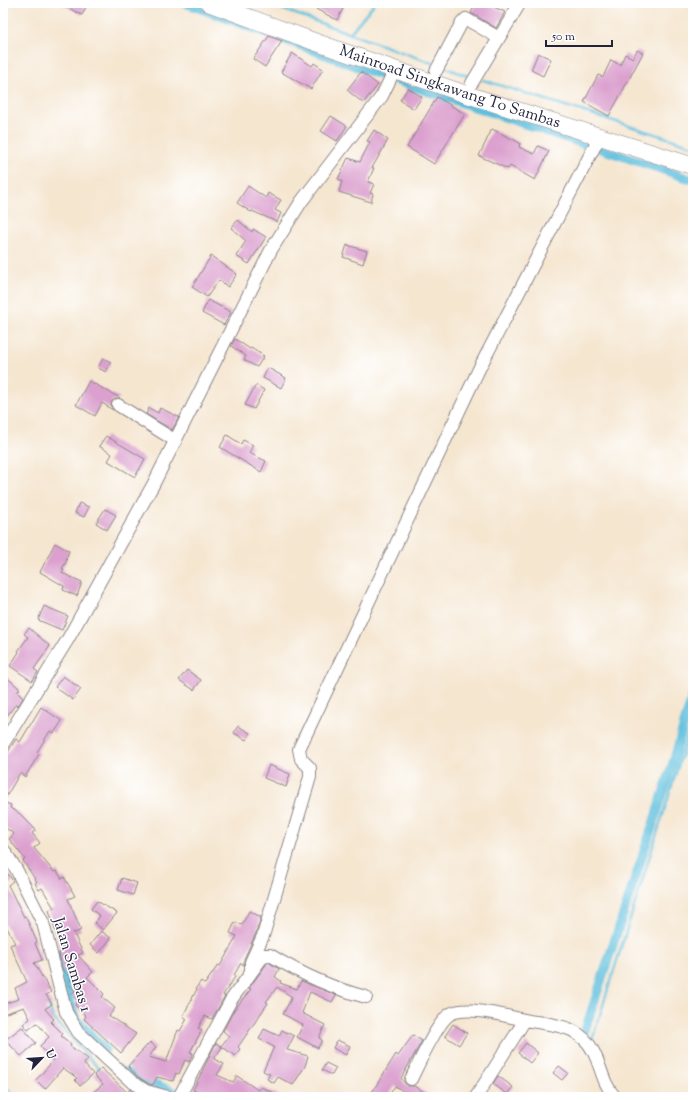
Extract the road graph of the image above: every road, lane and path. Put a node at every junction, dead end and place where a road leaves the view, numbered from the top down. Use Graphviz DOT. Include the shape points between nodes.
graph roads {
  1 [pos="209,3"];
  2 [pos="241,3"];
  3 [pos="520,3"];
  4 [pos="499,38"];
  5 [pos="333,42"];
  6 [pos="395,69"];
  7 [pos="436,71"];
  8 [pos="472,83"];
  9 [pos="600,136"];
  10 [pos="649,145"];
  11 [pos="693,153"];
  12 [pos="693,166"];
  13 [pos="118,405"];
  14 [pos="176,441"];
  15 [pos="3,744"];
  16 [pos="3,849"];
  17 [pos="250,973"];
  18 [pos="366,997"];
  19 [pos="525,1020"];
  20 [pos="411,1079"];
  21 [pos="168,1097"];
  22 [pos="179,1097"];
  23 [pos="476,1097"];
  24 [pos="615,1097"];
  1 -- 5 [label="highway, Mainroad Singkawang To Sambas"];
  2 -- 5 [label="highway, Mainroad Singkawang To Sambas"];
  3 -- 4 [label="street"];
  4 -- 7 [label="street" via="466,19 460,24"];
  4 -- 8 [label="street"];
  5 -- 6 [label="highway, Mainroad Singkawang To Sambas"];
  5 -- 7 [label="highway, Mainroad Singkawang To Sambas"];
  6 -- 9 [label="highway, Mainroad Singkawang To Sambas" via="465,94"];
  6 -- 14 [label="street" via="382,96 301,202 271,250"];
  7 -- 8 [label="highway, Mainroad Singkawang To Sambas"];
  8 -- 10 [label="highway, Mainroad Singkawang To Sambas"];
  9 -- 10 [label="highway, Mainroad Singkawang To Sambas"];
  9 -- 17 [label="street" via="479,369 299,749 301,759 310,768 310,777 262,936 251,962"];
  10 -- 11 [label="highway, Mainroad Singkawang To Sambas"];
  10 -- 12 [label="highway, Mainroad Singkawang To Sambas"];
  13 -- 14 [label="street"];
  14 -- 15 [label="street" via="68,639"];
  16 -- 21 [label="street, Jalan Sambas 1" via="43,922 66,1012 78,1032 132,1082 146,1091"];
  17 -- 18 [label="street" via="267,954 305,976"];
  17 -- 22 [label="street" via="231,1000"];
  19 -- 20 [label="street" via="508,1015 462,1011 449,1015 431,1040"];
  19 -- 23 [label="street"];
  19 -- 24 [label="street" via="567,1028 579,1035 594,1052 604,1082"];
}
